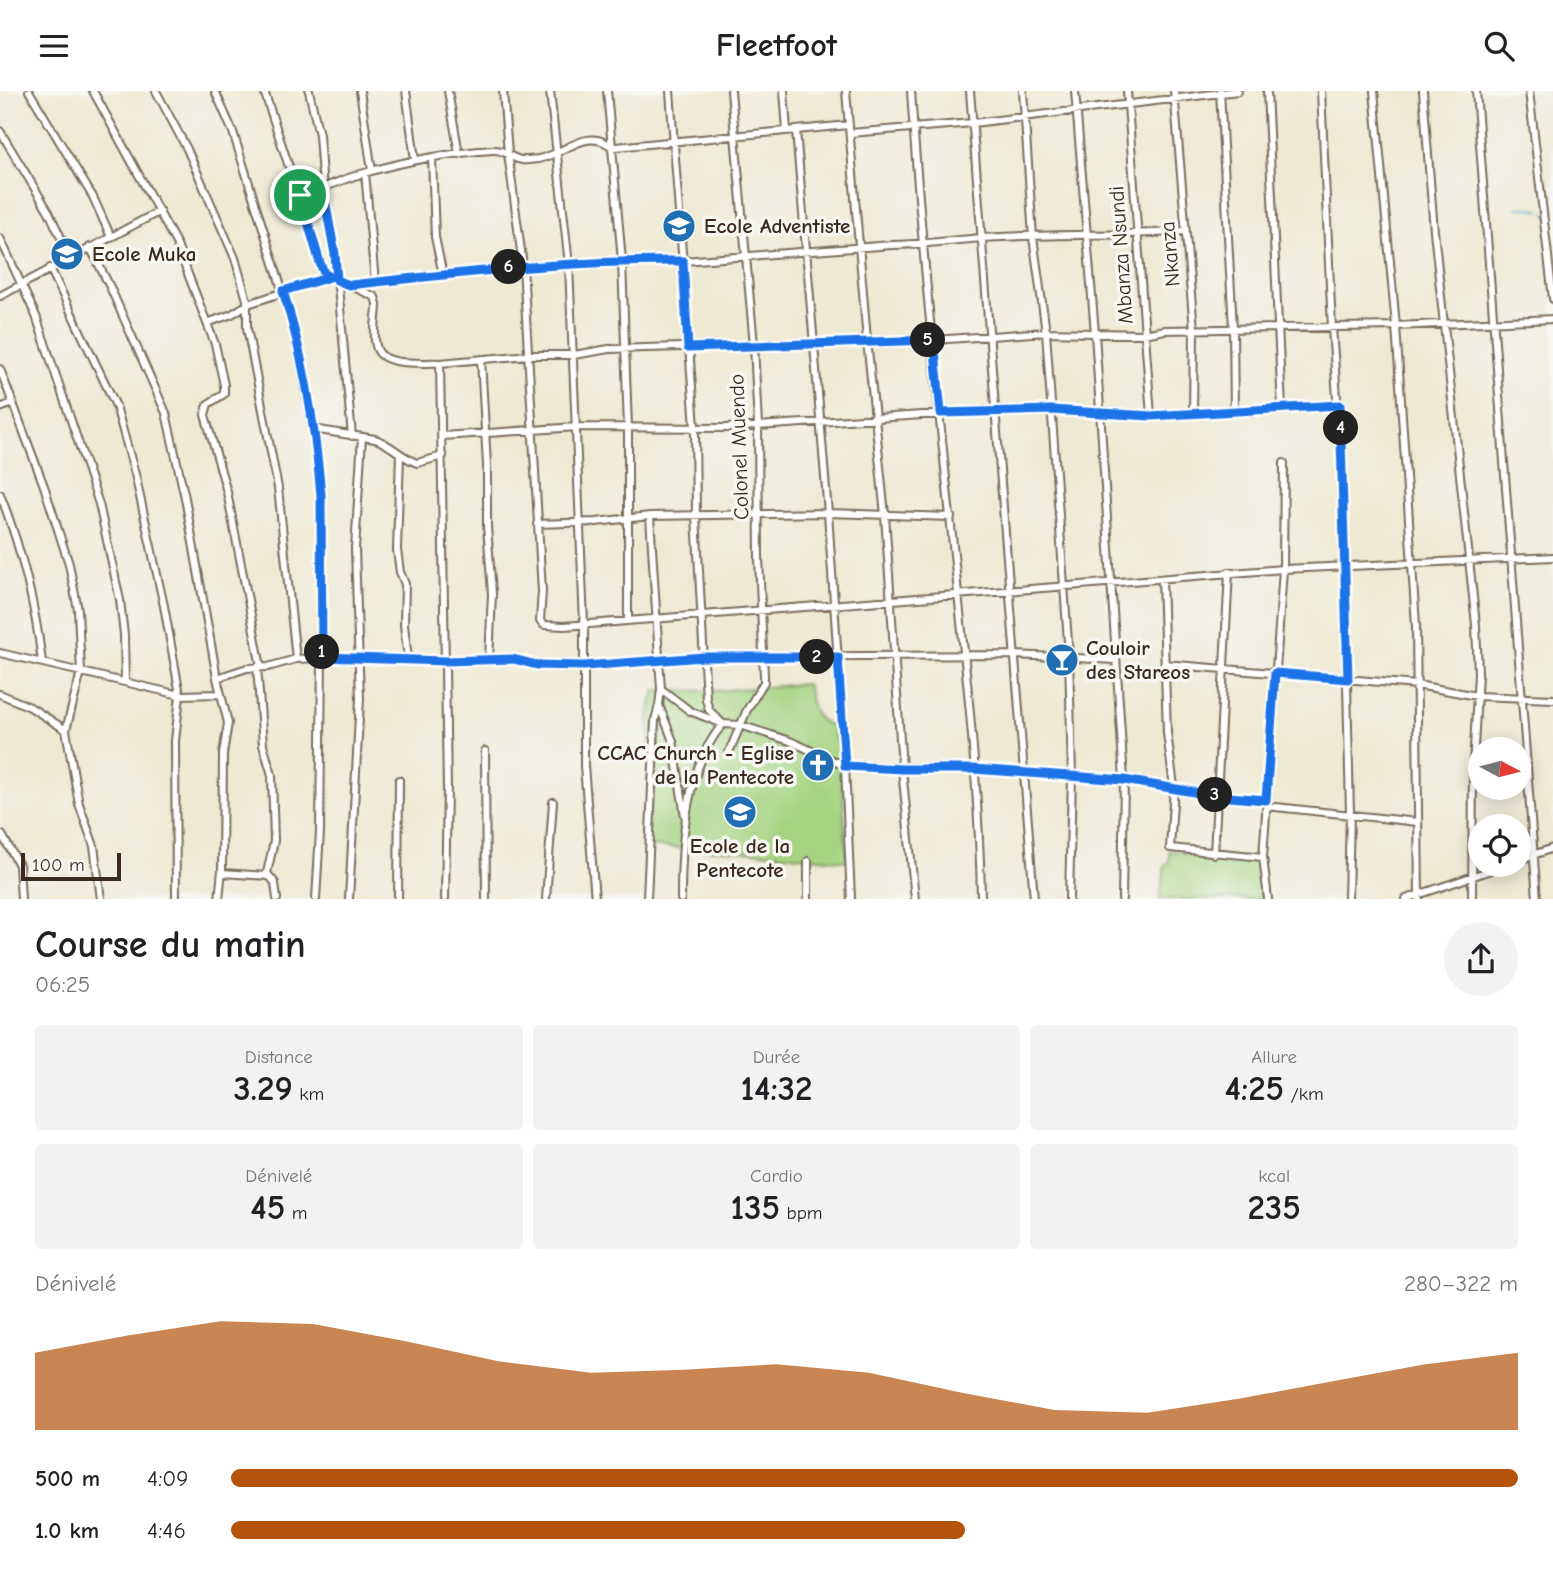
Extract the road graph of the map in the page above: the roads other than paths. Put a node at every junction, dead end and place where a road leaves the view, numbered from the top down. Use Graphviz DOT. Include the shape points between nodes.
graph roads {
  1 [pos="29,91"];
  2 [pos="93,91"];
  3 [pos="156,91"];
  4 [pos="215,91"];
  5 [pos="264,91"];
  6 [pos="309,91"];
  7 [pos="360,91"];
  8 [pos="406,91"];
  9 [pos="448,91"];
  10 [pos="503,91"];
  11 [pos="550,91"];
  12 [pos="607,91"];
  13 [pos="670,91"];
  14 [pos="731,91"];
  15 [pos="784,91"];
  16 [pos="846,91"];
  17 [pos="911,91"];
  18 [pos="970,91"];
  19 [pos="1023,91"];
  20 [pos="1075,91"];
  21 [pos="1127,91"];
  22 [pos="1238,91"];
  23 [pos="1267,91"];
  24 [pos="1321,91"];
  25 [pos="1374,91"];
  26 [pos="1423,91"];
  27 [pos="1476,91"];
  28 [pos="1529,91"];
  29 [pos="1220,92"];
  30 [pos="1175,94"];
  31 [pos="1128,105"];
  32 [pos="1076,111"];
  33 [pos="1025,117"];
  34 [pos="973,123"];
  35 [pos="914,128"];
  36 [pos="850,129"];
  37 [pos="796,130"];
  38 [pos="0,131"];
  39 [pos="787,131"];
  40 [pos="736,135"];
  41 [pos="676,140"];
  42 [pos="612,147"];
  43 [pos="557,151"];
  44 [pos="508,153"];
  45 [pos="459,154"];
  46 [pos="432,158"];
  47 [pos="415,160"];
  48 [pos="369,172"];
  49 [pos="323,190"];
  50 [pos="300,195"];
  51 [pos="160,211"];
  52 [pos="1185,230"];
  53 [pos="1085,233"];
  54 [pos="1137,235"];
  55 [pos="111,237"];
  56 [pos="1033,237"];
  57 [pos="0,238"];
  58 [pos="982,238"];
  59 [pos="923,245"];
  60 [pos="90,247"];
  61 [pos="861,248"];
  62 [pos="806,253"];
  63 [pos="70,257"];
  64 [pos="747,257"];
  65 [pos="622,261"];
  66 [pos="683,261"];
  67 [pos="569,265"];
  68 [pos="523,266"];
  69 [pos="50,268"];
  70 [pos="443,275"];
  71 [pos="333,278"];
  72 [pos="375,282"];
  73 [pos="22,283"];
  74 [pos="349,285"];
  75 [pos="283,291"];
  76 [pos="0,296"];
  77 [pos="1553,299"];
  78 [pos="248,304"];
  79 [pos="1553,319"];
  80 [pos="207,323"];
  81 [pos="1495,323"];
  82 [pos="1443,324"];
  83 [pos="1396,326"];
  84 [pos="1233,328"];
  85 [pos="1332,328"];
  86 [pos="1280,329"];
  87 [pos="1194,330"];
  88 [pos="1046,332"];
  89 [pos="1095,333"];
  90 [pos="1144,334"];
  91 [pos="991,335"];
  92 [pos="867,340"];
  93 [pos="934,340"];
  94 [pos="813,344"];
  95 [pos="754,345"];
  96 [pos="624,348"];
  97 [pos="688,348"];
  98 [pos="529,355"];
  99 [pos="574,355"];
  100 [pos="481,359"];
  101 [pos="440,362"];
  102 [pos="0,369"];
  103 [pos="13,403"];
  104 [pos="1340,405"];
  105 [pos="0,408"];
  106 [pos="1282,409"];
  107 [pos="997,410"];
  108 [pos="1051,410"];
  109 [pos="1100,412"];
  110 [pos="1234,412"];
  111 [pos="941,413"];
  112 [pos="1194,414"];
  113 [pos="1151,416"];
  114 [pos="876,417"];
  115 [pos="821,421"];
  116 [pos="758,426"];
  117 [pos="577,427"];
  118 [pos="695,427"];
  119 [pos="628,428"];
  120 [pos="313,429"];
  121 [pos="533,429"];
  122 [pos="484,434"];
  123 [pos="352,436"];
  124 [pos="442,436"];
  125 [pos="362,437"];
  126 [pos="400,454"];
  127 [pos="443,456"];
  128 [pos="1284,463"];
  129 [pos="0,495"];
  130 [pos="828,513"];
  131 [pos="759,515"];
  132 [pos="885,515"];
  133 [pos="650,516"];
  134 [pos="695,516"];
  135 [pos="951,516"];
  136 [pos="627,518"];
  137 [pos="579,523"];
  138 [pos="537,524"];
  139 [pos="1553,557"];
  140 [pos="1513,558"];
  141 [pos="1470,560"];
  142 [pos="1412,563"];
  143 [pos="1344,566"];
  144 [pos="1283,569"];
  145 [pos="1230,572"];
  146 [pos="1161,579"];
  147 [pos="1111,581"];
  148 [pos="1063,586"];
  149 [pos="1010,589"];
  150 [pos="959,594"];
  151 [pos="892,599"];
  152 [pos="834,604"];
  153 [pos="762,608"];
  154 [pos="700,614"];
  155 [pos="656,618"];
  156 [pos="628,620"];
  157 [pos="584,624"];
  158 [pos="0,653"];
  159 [pos="1015,655"];
  160 [pos="764,656"];
  161 [pos="1069,656"];
  162 [pos="322,657"];
  163 [pos="704,657"];
  164 [pos="838,657"];
  165 [pos="895,657"];
  166 [pos="965,657"];
  167 [pos="360,658"];
  168 [pos="408,658"];
  169 [pos="296,659"];
  170 [pos="489,660"];
  171 [pos="1116,660"];
  172 [pos="445,661"];
  173 [pos="659,661"];
  174 [pos="42,662"];
  175 [pos="1164,664"];
  176 [pos="584,666"];
  177 [pos="259,667"];
  178 [pos="1225,667"];
  179 [pos="81,672"];
  180 [pos="1275,673"];
  181 [pos="217,678"];
  182 [pos="1348,679"];
  183 [pos="125,682"];
  184 [pos="1418,685"];
  185 [pos="662,689"];
  186 [pos="0,694"];
  187 [pos="219,694"];
  188 [pos="180,695"];
  189 [pos="1477,695"];
  190 [pos="1521,698"];
  191 [pos="1553,699"];
  192 [pos="659,705"];
  193 [pos="723,723"];
  194 [pos="740,725"];
  195 [pos="66,730"];
  196 [pos="485,751"];
  197 [pos="729,752"];
  198 [pos="845,766"];
  199 [pos="902,769"];
  200 [pos="973,769"];
  201 [pos="1025,772"];
  202 [pos="1072,776"];
  203 [pos="399,780"];
  204 [pos="1124,780"];
  205 [pos="1174,787"];
  206 [pos="1217,796"];
  207 [pos="553,802"];
  208 [pos="1266,803"];
  209 [pos="1350,813"];
  210 [pos="1474,814"];
  211 [pos="1418,822"];
  212 [pos="686,824"];
  213 [pos="2,835"];
  214 [pos="1553,848"];
  215 [pos="1214,854"];
  216 [pos="1535,855"];
  217 [pos="1531,856"];
  218 [pos="1263,857"];
  219 [pos="808,861"];
  220 [pos="222,873"];
  221 [pos="268,876"];
  222 [pos="1470,877"];
  223 [pos="1473,877"];
  224 [pos="1419,897"];
  225 [pos="20,899"];
  226 [pos="101,899"];
  227 [pos="176,899"];
  228 [pos="219,899"];
  229 [pos="278,899"];
  230 [pos="316,899"];
  231 [pos="349,899"];
  232 [pos="398,899"];
  233 [pos="445,899"];
  234 [pos="486,899"];
  235 [pos="546,899"];
  236 [pos="595,899"];
  237 [pos="647,899"];
  238 [pos="681,899"];
  239 [pos="808,899"];
  240 [pos="851,899"];
  241 [pos="915,899"];
  242 [pos="981,899"];
  243 [pos="1034,899"];
  244 [pos="1069,899"];
  245 [pos="1122,899"];
  246 [pos="1268,899"];
  247 [pos="1348,899"];
  248 [pos="1406,899"];
  249 [pos="1472,899"];
  250 [pos="1537,899"];
  1 -- 55 [label="street" via="93,197"];
  2 -- 51 [label="street"];
  3 -- 78 [label="street" via="235,258"];
  4 -- 75 [label="street" via="233,132"];
  5 -- 50 [label="street"];
  6 -- 49 [label="street" via="319,135"];
  7 -- 48 [label="street"];
  8 -- 47 [label="street"];
  9 -- 45 [label="street"];
  10 -- 44 [label="street"];
  11 -- 43 [label="street"];
  12 -- 42 [label="street"];
  13 -- 41 [label="street"];
  14 -- 40 [label="street, Colonel Muendo"];
  15 -- 39 [label="street"];
  16 -- 36 [label="street"];
  17 -- 35 [label="street"];
  18 -- 34 [label="street"];
  19 -- 33 [label="street"];
  20 -- 32 [label="street"];
  21 -- 31 [label="street, Mbanza Nsundi"];
  22 -- 29 [label="street"];
  23 -- 86 [label="street"];
  24 -- 85 [label="street"];
  25 -- 83 [label="street"];
  26 -- 82 [label="street"];
  27 -- 81 [label="street"];
  28 -- 77 [label="street"];
  29 -- 30 [label="street"];
  29 -- 84 [label="street"];
  30 -- 31 [label="street"];
  30 -- 52 [label="street, Nkanza"];
  31 -- 32 [label="street"];
  31 -- 54 [label="street, Mbanza Nsundi"];
  32 -- 33 [label="street"];
  32 -- 53 [label="street"];
  33 -- 34 [label="street"];
  33 -- 56 [label="street"];
  34 -- 35 [label="street"];
  34 -- 58 [label="street"];
  35 -- 36 [label="street"];
  35 -- 59 [label="street"];
  36 -- 37 [label="street"];
  36 -- 61 [label="street"];
  37 -- 39 [label="street"];
  37 -- 62 [label="street"];
  38 -- 63 [label="street"];
  39 -- 40 [label="street"];
  40 -- 41 [label="street"];
  40 -- 64 [label="street, Colonel Muendo"];
  41 -- 42 [label="street"];
  41 -- 66 [label="street"];
  42 -- 43 [label="street" via="593,138"];
  42 -- 65 [label="street"];
  43 -- 44 [label="street" via="523,160"];
  43 -- 67 [label="street"];
  44 -- 45 [label="street"];
  44 -- 68 [label="street"];
  45 -- 46 [label="street"];
  46 -- 47 [label="street"];
  46 -- 70 [label="street" via="435,237"];
  47 -- 48 [label="street"];
  48 -- 49 [label="street"];
  48 -- 72 [label="street"];
  49 -- 50 [label="street"];
  49 -- 71 [label="street" via="335,254"];
  50 -- 71 [label="street" via="320,263 324,273"];
  51 -- 55 [label="street"];
  51 -- 80 [label="street"];
  52 -- 54 [label="street"];
  52 -- 87 [label="street, Nkanza"];
  53 -- 54 [label="street"];
  53 -- 56 [label="street"];
  53 -- 89 [label="street"];
  54 -- 90 [label="street, Mbanza Nsundi"];
  55 -- 60 [label="street"];
  56 -- 58 [label="street"];
  56 -- 88 [label="street"];
  57 -- 73 [label="street"];
  58 -- 59 [label="street"];
  58 -- 91 [label="street"];
  59 -- 61 [label="street"];
  59 -- 93 [label="street"];
  60 -- 63 [label="street"];
  60 -- 181 [label="street" via="166,413"];
  61 -- 62 [label="street"];
  61 -- 92 [label="street"];
  62 -- 64 [label="street"];
  62 -- 94 [label="street"];
  63 -- 69 [label="street"];
  64 -- 66 [label="street"];
  64 -- 95 [label="street, Colonel Muendo"];
  65 -- 66 [label="street"];
  65 -- 67 [label="street"];
  65 -- 96 [label="street"];
  66 -- 97 [label="street"];
  67 -- 68 [label="street"];
  67 -- 99 [label="street"];
  68 -- 70 [label="street"];
  68 -- 98 [label="street"];
  69 -- 73 [label="street"];
  69 -- 188 [label="street" via="116,406 135,474"];
  70 -- 72 [label="street"];
  71 -- 74 [label="street"];
  71 -- 75 [label="street"];
  71 -- 123 [label="street"];
  72 -- 74 [label="street"];
  73 -- 76 [label="street"];
  73 -- 183 [label="street" via="99,504 120,600"];
  74 -- 101 [label="street" via="375,297 376,347 382,356 390,361"];
  75 -- 78 [label="street"];
  75 -- 120 [label="street"];
  78 -- 80 [label="street"];
  78 -- 169 [label="street" via="247,328 278,488"];
  79 -- 81 [label="street"];
  80 -- 177 [label="street" via="224,394 208,404 205,415 227,492"];
  81 -- 82 [label="street"];
  81 -- 140 [label="street"];
  82 -- 83 [label="street"];
  82 -- 141 [label="street"];
  83 -- 85 [label="street"];
  83 -- 142 [label="street"];
  84 -- 86 [label="street"];
  84 -- 87 [label="street"];
  84 -- 110 [label="street"];
  85 -- 86 [label="street"];
  85 -- 104 [label="street"];
  86 -- 106 [label="street"];
  87 -- 90 [label="street"];
  87 -- 112 [label="street, Nkanza"];
  88 -- 89 [label="street"];
  88 -- 91 [label="street"];
  88 -- 108 [label="street"];
  89 -- 90 [label="street"];
  89 -- 109 [label="street"];
  90 -- 113 [label="street, Mbanza Nsundi"];
  91 -- 93 [label="street"];
  91 -- 107 [label="street"];
  92 -- 93 [label="street"];
  92 -- 94 [label="street"];
  92 -- 114 [label="street"];
  93 -- 111 [label="street"];
  94 -- 95 [label="street"];
  94 -- 115 [label="street"];
  95 -- 97 [label="street"];
  95 -- 116 [label="street, Colonel Muendo"];
  96 -- 97 [label="street"];
  96 -- 99 [label="street"];
  96 -- 119 [label="street"];
  97 -- 118 [label="street"];
  98 -- 99 [label="street"];
  98 -- 100 [label="street"];
  98 -- 121 [label="street"];
  99 -- 117 [label="street"];
  100 -- 101 [label="street"];
  100 -- 122 [label="street"];
  101 -- 124 [label="street"];
  102 -- 103 [label="street"];
  103 -- 105 [label="street"];
  103 -- 179 [label="street" via="69,564 78,610"];
  104 -- 106 [label="street"];
  104 -- 143 [label="street"];
  106 -- 110 [label="street"];
  107 -- 108 [label="street"];
  107 -- 111 [label="street"];
  107 -- 149 [label="street"];
  108 -- 109 [label="street"];
  108 -- 148 [label="street"];
  109 -- 113 [label="street"];
  109 -- 147 [label="street"];
  110 -- 112 [label="street"];
  111 -- 114 [label="street"];
  111 -- 135 [label="street"];
  112 -- 113 [label="street"];
  114 -- 115 [label="street"];
  114 -- 132 [label="street"];
  115 -- 116 [label="street"];
  115 -- 130 [label="street"];
  116 -- 118 [label="street"];
  116 -- 131 [label="street, Colonel Muendo"];
  117 -- 119 [label="street"];
  117 -- 121 [label="street"];
  117 -- 137 [label="street"];
  118 -- 119 [label="street"];
  118 -- 134 [label="street"];
  119 -- 136 [label="street"];
  120 -- 123 [label="street"];
  120 -- 162 [label="street" via="321,495"];
  121 -- 122 [label="street"];
  121 -- 138 [label="street"];
  122 -- 124 [label="street"];
  122 -- 170 [label="street" via="492,594"];
  123 -- 125 [label="street"];
  124 -- 127 [label="street"];
  125 -- 126 [label="street" via="384,442"];
  125 -- 167 [label="street" via="355,549"];
  126 -- 127 [label="street" via="417,463"];
  126 -- 168 [label="street" via="397,550 405,584"];
  127 -- 172 [label="street"];
  128 -- 144 [label="street"];
  129 -- 174 [label="street" via="22,552"];
  130 -- 131 [label="street"];
  130 -- 132 [label="street"];
  130 -- 152 [label="street"];
  131 -- 134 [label="street"];
  131 -- 153 [label="street, Colonel Muendo"];
  132 -- 135 [label="street"];
  132 -- 151 [label="street"];
  133 -- 134 [label="street"];
  133 -- 136 [label="street"];
  133 -- 155 [label="street"];
  134 -- 154 [label="street"];
  135 -- 150 [label="street"];
  136 -- 137 [label="street"];
  136 -- 156 [label="street"];
  137 -- 138 [label="street"];
  137 -- 157 [label="street"];
  138 -- 157 [label="street" via="540,621 544,625"];
  139 -- 140 [label="street"];
  140 -- 141 [label="street"];
  140 -- 190 [label="street"];
  141 -- 142 [label="street"];
  141 -- 189 [label="street"];
  142 -- 143 [label="street"];
  142 -- 184 [label="street"];
  143 -- 144 [label="street"];
  143 -- 182 [label="street"];
  144 -- 145 [label="street"];
  144 -- 180 [label="street"];
  145 -- 146 [label="street"];
  145 -- 178 [label="street"];
  146 -- 147 [label="street"];
  146 -- 175 [label="street"];
  147 -- 148 [label="street"];
  147 -- 171 [label="street"];
  148 -- 149 [label="street"];
  148 -- 161 [label="street"];
  149 -- 150 [label="street"];
  149 -- 159 [label="street"];
  150 -- 151 [label="street"];
  150 -- 166 [label="street"];
  151 -- 152 [label="street"];
  151 -- 165 [label="street"];
  152 -- 153 [label="street"];
  152 -- 164 [label="street"];
  153 -- 154 [label="street"];
  153 -- 160 [label="street, Colonel Muendo"];
  154 -- 155 [label="street"];
  154 -- 163 [label="street"];
  155 -- 156 [label="street"];
  155 -- 173 [label="street"];
  156 -- 157 [label="street"];
  157 -- 176 [label="street"];
  158 -- 174 [label="street"];
  159 -- 161 [label="street"];
  159 -- 166 [label="street"];
  159 -- 201 [label="street"];
  160 -- 163 [label="street"];
  160 -- 164 [label="street"];
  160 -- 194 [label="street, Colonel Muendo" via="764,682"];
  161 -- 171 [label="street"];
  161 -- 202 [label="street"];
  162 -- 167 [label="street"];
  162 -- 169 [label="street"];
  162 -- 230 [label="street"];
  163 -- 173 [label="street"];
  163 -- 193 [label="street" via="707,706"];
  164 -- 165 [label="street"];
  164 -- 198 [label="street"];
  165 -- 166 [label="street"];
  165 -- 199 [label="street"];
  166 -- 200 [label="street"];
  167 -- 168 [label="street"];
  167 -- 231 [label="street"];
  168 -- 172 [label="street"];
  169 -- 177 [label="street"];
  170 -- 172 [label="street"];
  170 -- 176 [label="street"];
  171 -- 204 [label="street"];
  172 -- 233 [label="street"];
  173 -- 176 [label="street"];
  173 -- 185 [label="street"];
  174 -- 179 [label="street"];
  175 -- 178 [label="street"];
  175 -- 205 [label="street"];
  176 -- 236 [label="street" via="584,766"];
  177 -- 181 [label="street"];
  177 -- 221 [label="street" via="263,745 272,775 274,841"];
  178 -- 180 [label="street"];
  178 -- 206 [label="street"];
  179 -- 183 [label="street"];
  179 -- 195 [label="street"];
  180 -- 182 [label="street"];
  180 -- 208 [label="street"];
  181 -- 187 [label="street"];
  182 -- 184 [label="street"];
  182 -- 209 [label="street"];
  183 -- 188 [label="street"];
  184 -- 189 [label="street"];
  184 -- 211 [label="street"];
  185 -- 192 [label="street"];
  185 -- 193 [label="street" via="690,711"];
  186 -- 195 [label="street"];
  187 -- 188 [label="street"];
  187 -- 220 [label="street" via="228,723 223,754"];
  188 -- 227 [label="street" via="175,751"];
  189 -- 190 [label="street"];
  189 -- 210 [label="street"];
  190 -- 191 [label="street"];
  190 -- 216 [label="street"];
  192 -- 212 [label="street" via="673,741"];
  192 -- 237 [label="street"];
  193 -- 194 [label="street"];
  193 -- 212 [label="street" via="703,753"];
  194 -- 197 [label="street, Colonel Muendo"];
  194 -- 198 [label="street"];
  195 -- 226 [label="street" via="79,804 94,846"];
  196 -- 234 [label="street"];
  198 -- 199 [label="street"];
  198 -- 240 [label="street"];
  199 -- 200 [label="street"];
  199 -- 241 [label="street"];
  200 -- 201 [label="street"];
  200 -- 242 [label="street"];
  201 -- 202 [label="street"];
  201 -- 243 [label="street"];
  202 -- 204 [label="street"];
  202 -- 244 [label="street"];
  203 -- 232 [label="street"];
  204 -- 205 [label="street"];
  204 -- 245 [label="street"];
  205 -- 206 [label="street"];
  205 -- 215 [label="street" via="1170,848"];
  206 -- 208 [label="street"];
  206 -- 215 [label="street"];
  207 -- 235 [label="street"];
  208 -- 209 [label="street"];
  208 -- 218 [label="street"];
  209 -- 211 [label="street"];
  209 -- 247 [label="street"];
  211 -- 224 [label="street"];
  212 -- 238 [label="street"];
  213 -- 225 [label="street" via="19,866"];
  214 -- 216 [label="street"];
  215 -- 218 [label="street"];
  216 -- 217 [label="street"];
  216 -- 250 [label="street"];
  218 -- 246 [label="street"];
  219 -- 239 [label="street"];
  220 -- 221 [label="street"];
  220 -- 228 [label="street"];
  221 -- 229 [label="street" via="275,883"];
  222 -- 224 [label="street"];
  223 -- 249 [label="street"];
  224 -- 248 [label="street"];
}
